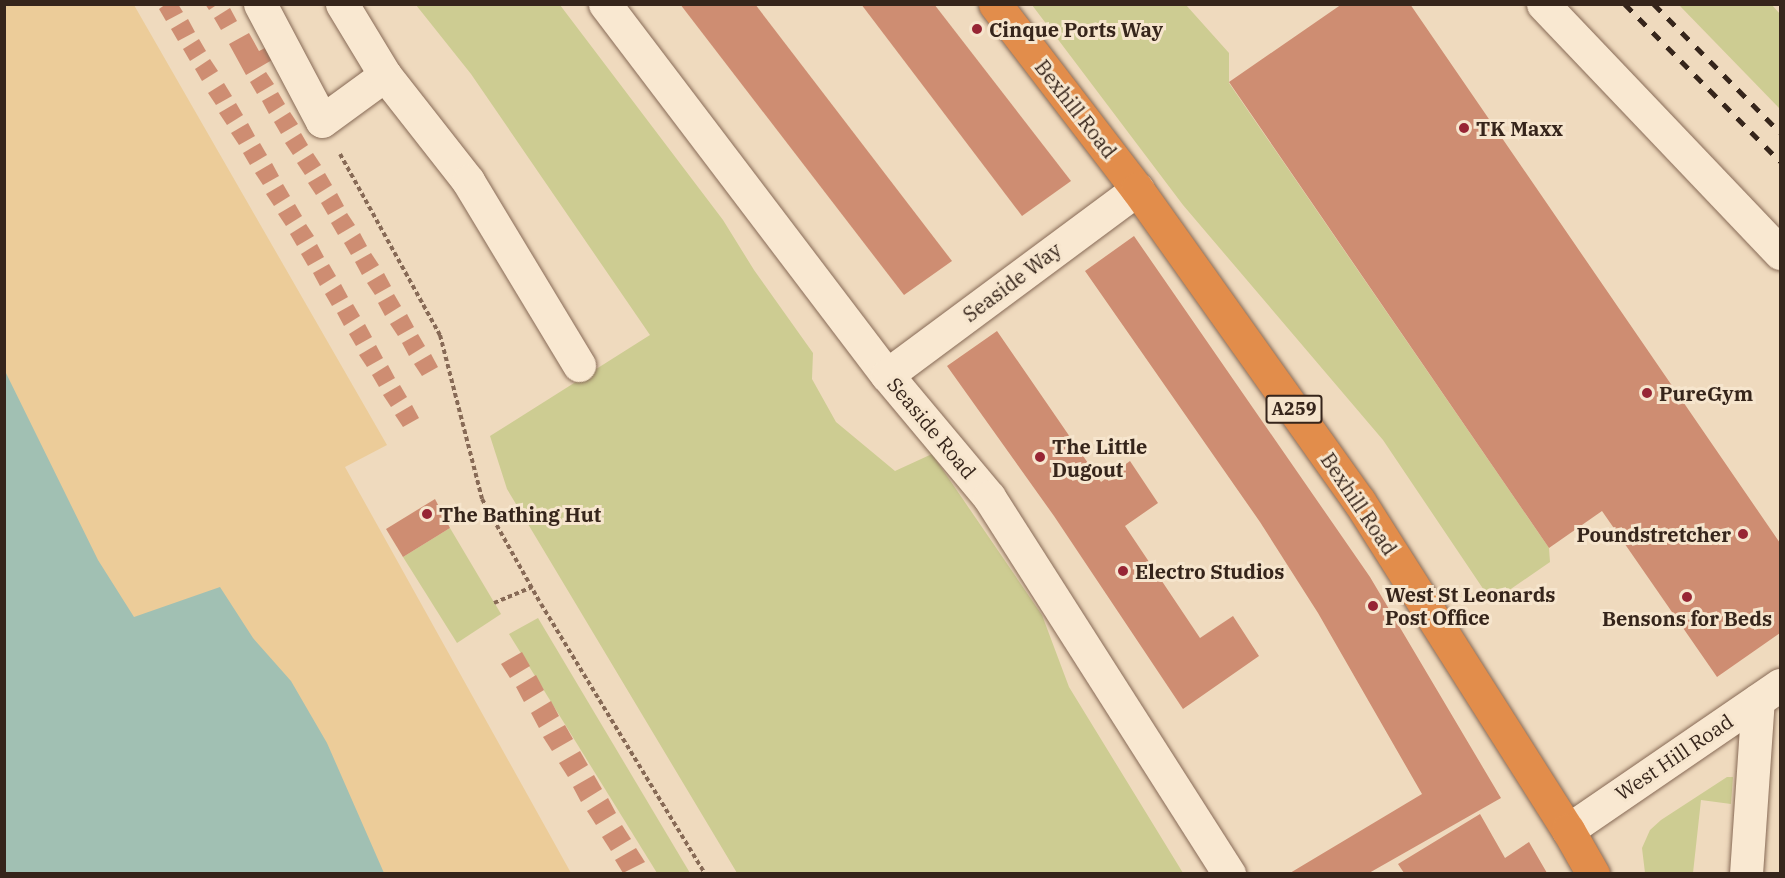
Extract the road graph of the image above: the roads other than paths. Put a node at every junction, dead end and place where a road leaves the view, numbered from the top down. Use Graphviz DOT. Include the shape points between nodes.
graph roads {
  1 [pos="260,4"];
  2 [pos="342,4"];
  3 [pos="605,4"];
  4 [pos="995,4"];
  5 [pos="1544,4"];
  6 [pos="385,75"];
  7 [pos="1137,189"];
  8 [pos="1780,252"];
  9 [pos="579,365"];
  10 [pos="887,375"];
  11 [pos="1769,693"];
  12 [pos="1569,830"];
  13 [pos="1228,873"];
  14 [pos="1593,873"];
  15 [pos="1746,873"];
  1 -- 6 [label="street" via="322,121"];
  2 -- 6 [label="street"];
  3 -- 10 [label="street, Seaside Road"];
  4 -- 7 [label="highway, Bexhill Road / A259"];
  5 -- 8 [label="street"];
  6 -- 9 [label="street" via="468,181"];
  7 -- 10 [label="street, Seaside Way"];
  7 -- 12 [label="highway, Bexhill Road / A259" via="1359,501"];
  10 -- 13 [label="street, Seaside Road" via="989,497"];
  11 -- 12 [label="street, West Hill Road"];
  11 -- 15 [label="street"];
  12 -- 14 [label="highway, Bexhill Road / A259"];
}
